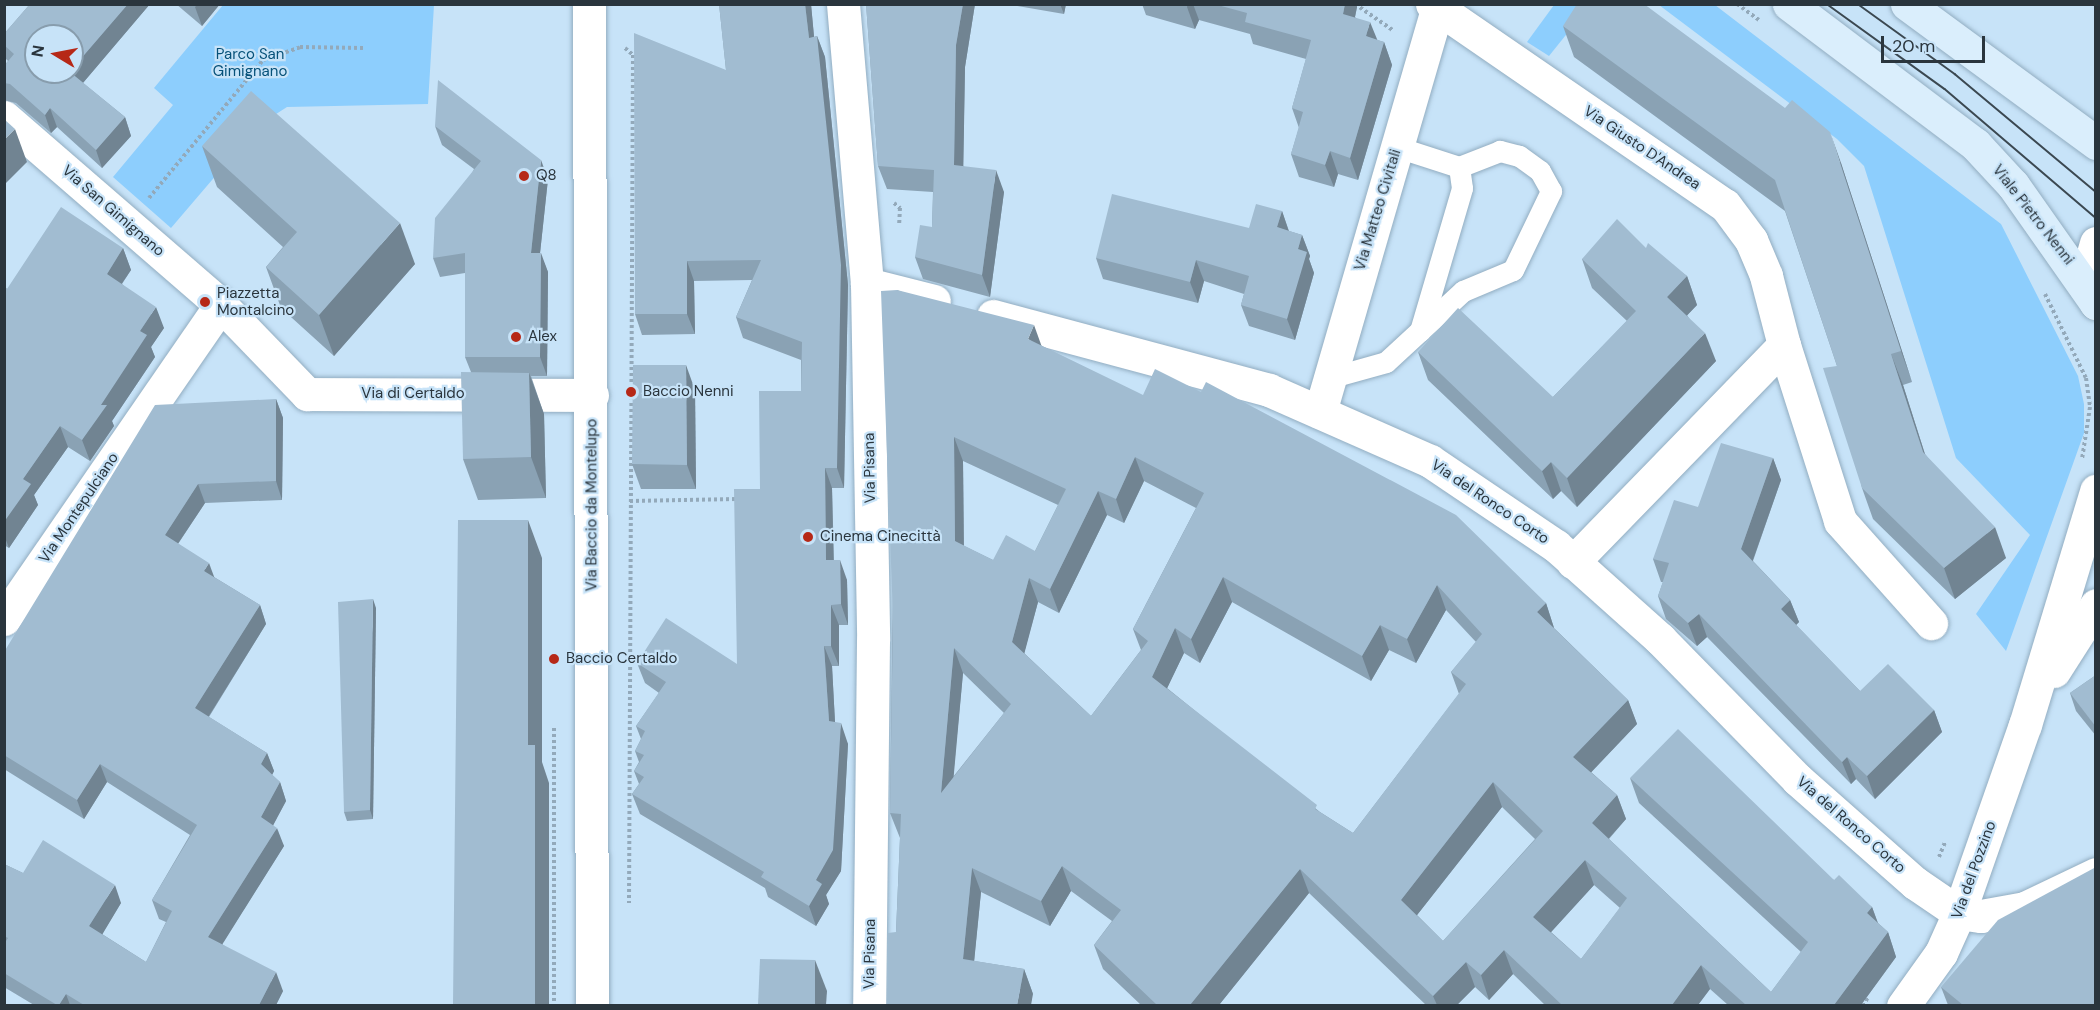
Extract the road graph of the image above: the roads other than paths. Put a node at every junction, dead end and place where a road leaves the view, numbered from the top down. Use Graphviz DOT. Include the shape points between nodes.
graph roads {
  1 [pos="590,4"];
  2 [pos="843,4"];
  3 [pos="1789,4"];
  4 [pos="1906,4"];
  5 [pos="1435,6"];
  6 [pos="4,117"];
  7 [pos="2096,143"];
  8 [pos="1396,147"];
  9 [pos="1459,167"];
  10 [pos="2096,243"];
  11 [pos="867,284"];
  12 [pos="2096,303"];
  13 [pos="221,305"];
  14 [pos="1420,332"];
  15 [pos="1784,345"];
  16 [pos="1329,378"];
  17 [pos="592,395"];
  18 [pos="1320,412"];
  19 [pos="2088,478"];
  20 [pos="1573,562"];
  21 [pos="2096,605"];
  22 [pos="4,619"];
  23 [pos="1931,623"];
  24 [pos="2025,725"];
  25 [pos="2096,874"];
  26 [pos="1959,913"];
  27 [pos="591,1005"];
  28 [pos="869,1005"];
  29 [pos="1903,1005"];
  1 -- 17 [label="street, Via Baccio da Montelupo"];
  2 -- 11 [label="street, Via Pisana"];
  3 -- 12 [label="main road, Viale Pietro Nenni" via="1975,144 2013,185"];
  4 -- 7 [label="main road"];
  5 -- 8 [label="street, Via Matteo Civitali"];
  5 -- 15 [label="street, Via Giusto D'Andrea" via="1725,205 1751,240"];
  6 -- 13 [label="street, Via San Gimignano"];
  8 -- 9 [label="lane"];
  8 -- 16 [label="street, Via Matteo Civitali"];
  9 -- 14 [label="lane" via="1462,188"];
  9 -- 14 [label="lane" via="1500,151 1540,171 1551,191 1513,270 1463,291"];
  10 -- 12 [label="street, Viale Pietro Nenni" via="2088,271"];
  11 -- 18 [label="street, Via del Ronco Corto" via="1151,355 1269,390"];
  11 -- 28 [label="street, Via Pisana" via="873,640"];
  13 -- 17 [label="street, Via di Certaldo" via="307,394"];
  13 -- 22 [label="street, Via Montepulciano" via="154,396"];
  14 -- 16 [label="lane" via="1386,362"];
  15 -- 20 [label="street"];
  15 -- 23 [label="street, Via Giusto D'Andrea" via="1840,521"];
  16 -- 18 [label="street, Via Matteo Civitali"];
  17 -- 27 [label="street, Via Baccio da Montelupo"];
  18 -- 20 [label="street, Via del Ronco Corto" via="1430,461 1515,516"];
  19 -- 24 [label="street, Via del Pozzino"];
  20 -- 26 [label="street, Via del Ronco Corto" via="1660,639 1797,779"];
  21 -- 24 [label="street, Via del Pozzino"];
  24 -- 26 [label="street, Via del Pozzino"];
  25 -- 26 [label="street" via="2025,908 1981,916"];
  26 -- 29 [label="street, Via del Pozzino" via="1941,953"];
}
